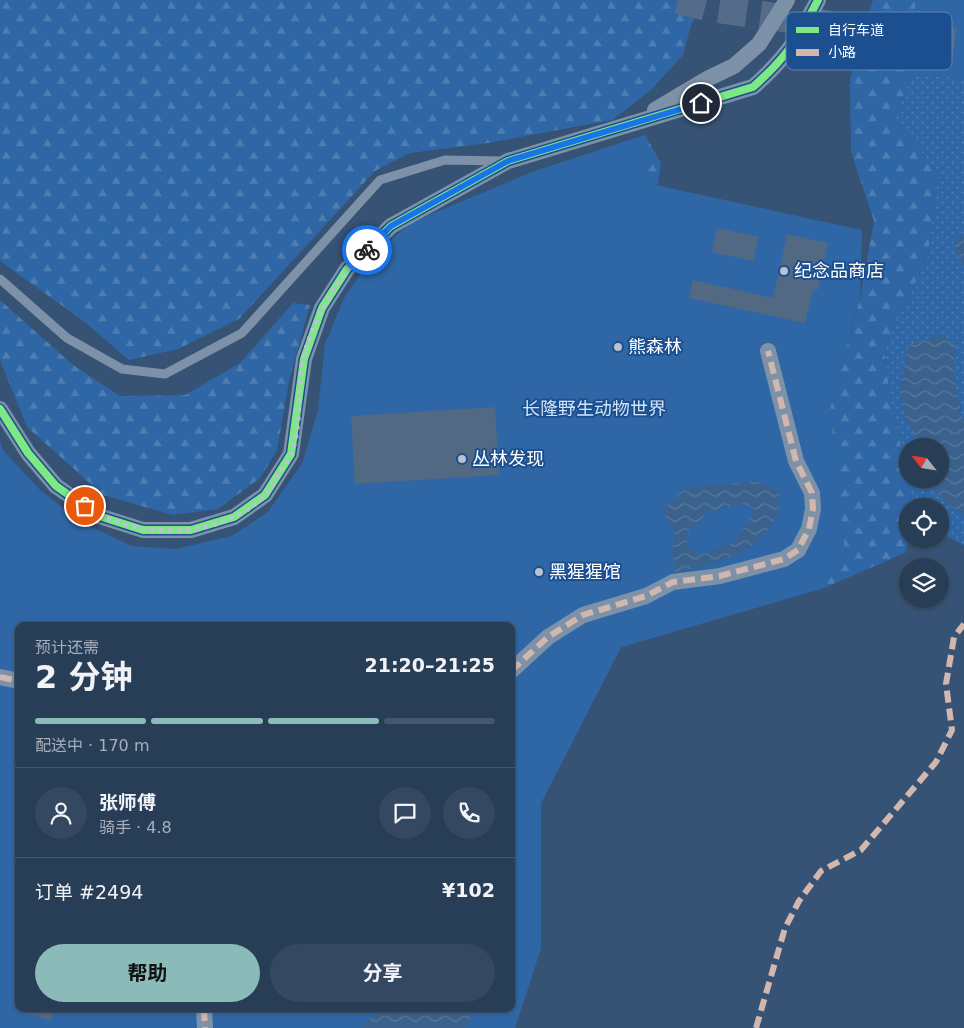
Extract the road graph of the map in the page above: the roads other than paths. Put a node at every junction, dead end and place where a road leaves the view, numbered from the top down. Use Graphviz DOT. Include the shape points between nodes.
graph roads {
  1 [pos="786,0"];
  2 [pos="818,0"];
  3 [pos="812,12"];
  4 [pos="786,54"];
  5 [pos="636,121"];
  6 [pos="508,161"];
  7 [pos="0,279"];
  8 [pos="768,351"];
  9 [pos="0,409"];
  10 [pos="515,667"];
  11 [pos="0,678"];
  12 [pos="15,680"];
  13 [pos="204,1012"];
  14 [pos="205,1028"];
  1 -- 5 [label="street" via="759,44 734,66"];
  2 -- 3 [label="street"];
  4 -- 5 [label="street" via="753,87"];
  5 -- 6 [label="street"];
  6 -- 7 [label="lane" via="445,160 380,180 242,333 165,374 122,369 67,338"];
  6 -- 9 [label="street" via="391,226 347,268 322,308 304,360 292,454 265,495 234,517 191,530 143,530 99,516 56,486 28,453"];
  8 -- 10 [label="street" via="796,461 812,493 809,529 798,550 784,559 728,574 673,582 646,596 583,614 548,637"];
  11 -- 12 [label="street"];
  13 -- 14 [label="street"];
}
